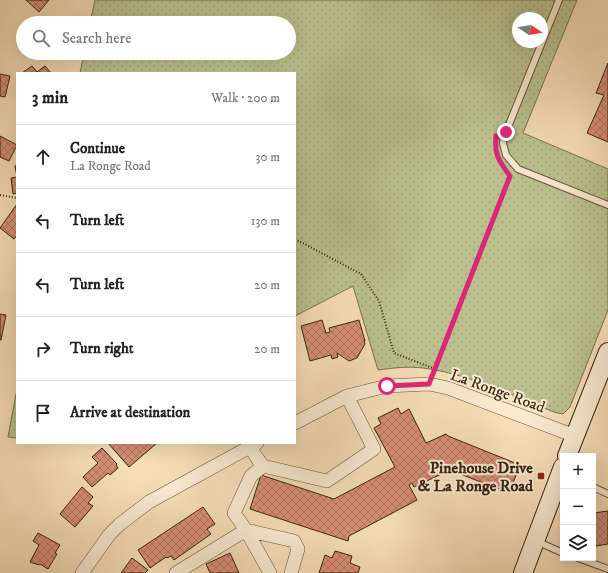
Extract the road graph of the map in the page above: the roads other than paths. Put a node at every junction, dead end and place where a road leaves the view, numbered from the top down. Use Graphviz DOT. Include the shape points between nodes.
graph roads {
  1 [pos="559,0"];
  2 [pos="608,205"];
  3 [pos="607,357"];
  4 [pos="347,396"];
  5 [pos="296,422"];
  6 [pos="575,436"];
  7 [pos="254,445"];
  8 [pos="568,453"];
  9 [pos="263,466"];
  10 [pos="560,475"];
  11 [pos="596,488"];
  12 [pos="608,494"];
  13 [pos="246,530"];
  14 [pos="535,540"];
  15 [pos="560,551"];
  16 [pos="586,561"];
  17 [pos="189,569"];
  18 [pos="608,569"];
  19 [pos="82,573"];
  20 [pos="176,573"];
  21 [pos="270,573"];
  22 [pos="291,573"];
  23 [pos="523,573"];
  1 -- 2 [label="lane" via="503,143 506,155 518,169"];
  3 -- 6 [label="street"];
  4 -- 5 [label="street, La Ronge Road"];
  4 -- 6 [label="street, La Ronge Road" via="387,386 429,384 448,388"];
  4 -- 9 [label="street" via="374,449 327,481"];
  6 -- 8 [label="street"];
  7 -- 9 [label="street" via="256,458"];
  7 -- 19 [label="street" via="149,502 109,534"];
  9 -- 13 [label="street" via="251,476 234,513"];
  10 -- 14 [label="street"];
  11 -- 12 [label="lane"];
  13 -- 17 [label="street"];
  13 -- 21 [label="street"];
  13 -- 22 [label="street" via="294,541 298,549"];
  14 -- 15 [label="lane"];
  14 -- 23 [label="street"];
  16 -- 18 [label="lane"];
  17 -- 20 [label="street"];
}
